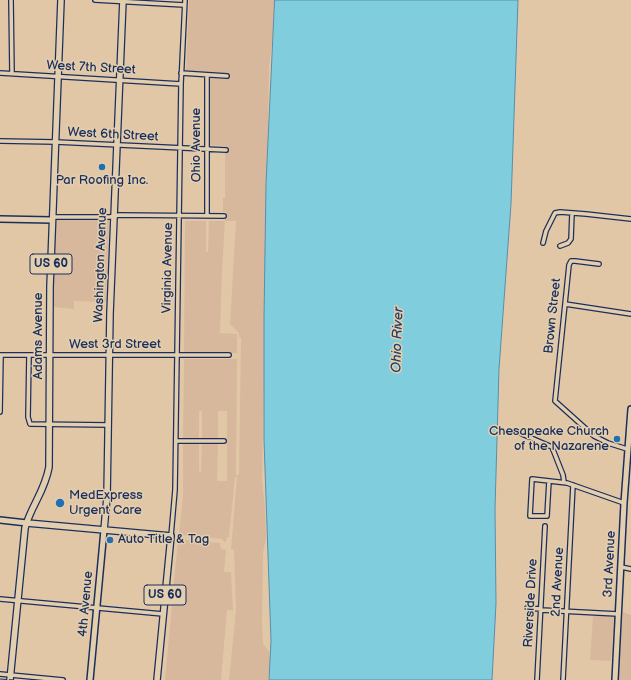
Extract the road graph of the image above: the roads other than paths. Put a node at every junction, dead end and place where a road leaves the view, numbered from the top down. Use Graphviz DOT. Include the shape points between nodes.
graph roads {
  1 [pos="11,0"];
  2 [pos="61,0"];
  3 [pos="95,0"];
  4 [pos="185,0"];
  5 [pos="123,1"];
  6 [pos="184,5"];
  7 [pos="0,72"];
  8 [pos="12,73"];
  9 [pos="181,73"];
  10 [pos="207,75"];
  11 [pos="227,76"];
  12 [pos="58,77"];
  13 [pos="120,80"];
  14 [pos="181,84"];
  15 [pos="0,141"];
  16 [pos="56,142"];
  17 [pos="117,144"];
  18 [pos="180,148"];
  19 [pos="208,150"];
  20 [pos="226,150"];
  21 [pos="572,213"];
  22 [pos="114,216"];
  23 [pos="179,216"];
  24 [pos="207,216"];
  25 [pos="224,216"];
  26 [pos="52,218"];
  27 [pos="0,219"];
  28 [pos="631,219"];
  29 [pos="543,243"];
  30 [pos="560,246"];
  31 [pos="599,264"];
  32 [pos="565,304"];
  33 [pos="631,314"];
  34 [pos="0,355"];
  35 [pos="29,355"];
  36 [pos="50,355"];
  37 [pos="110,355"];
  38 [pos="177,355"];
  39 [pos="229,355"];
  40 [pos="0,396"];
  41 [pos="631,409"];
  42 [pos="0,412"];
  43 [pos="49,425"];
  44 [pos="109,425"];
  45 [pos="520,432"];
  46 [pos="176,441"];
  47 [pos="224,441"];
  48 [pos="628,449"];
  49 [pos="629,457"];
  50 [pos="549,481"];
  51 [pos="564,482"];
  52 [pos="573,485"];
  53 [pos="624,502"];
  54 [pos="0,520"];
  55 [pos="26,523"];
  56 [pos="545,526"];
  57 [pos="104,530"];
  58 [pos="171,536"];
  59 [pos="621,566"];
  60 [pos="631,569"];
  61 [pos="0,599"];
  62 [pos="18,600"];
  63 [pos="97,608"];
  64 [pos="526,608"];
  65 [pos="541,610"];
  66 [pos="567,611"];
  67 [pos="163,614"];
  68 [pos="618,614"];
  69 [pos="0,674"];
  70 [pos="10,678"];
  71 [pos="63,680"];
  72 [pos="90,680"];
  73 [pos="157,680"];
  74 [pos="537,680"];
  75 [pos="563,680"];
  76 [pos="615,680"];
  1 -- 8 [label="street"];
  2 -- 12 [label="main road, Adams Avenue / US 60"];
  3 -- 5 [label="street"];
  4 -- 6 [label="street, Virginia Avenue"];
  5 -- 6 [label="street"];
  5 -- 13 [label="main road, Washington Avenue"];
  6 -- 9 [label="street, Virginia Avenue"];
  7 -- 8 [label="street, West 7th Street"];
  8 -- 12 [label="street, West 7th Street"];
  9 -- 10 [label="street"];
  9 -- 14 [label="street, Virginia Avenue"];
  10 -- 11 [label="street"];
  10 -- 19 [label="street, Ohio Avenue"];
  12 -- 13 [label="street, West 7th Street"];
  12 -- 16 [label="main road, Adams Avenue / US 60"];
  13 -- 14 [label="street, West 7th Street"];
  13 -- 17 [label="main road, Washington Avenue"];
  14 -- 18 [label="street, Virginia Avenue"];
  15 -- 16 [label="street, West 6th Street"];
  16 -- 17 [label="street, West 6th Street"];
  16 -- 26 [label="main road, Adams Avenue / US 60"];
  17 -- 18 [label="street, West 6th Street"];
  17 -- 22 [label="main road, Washington Avenue"];
  18 -- 19 [label="street, West 6th Street"];
  18 -- 23 [label="street, Virginia Avenue"];
  19 -- 20 [label="street, West 6th Street"];
  19 -- 24 [label="street, Ohio Avenue"];
  21 -- 28 [label="street"];
  21 -- 29 [label="street" via="555,213 546,230"];
  21 -- 30 [label="street" via="571,239"];
  22 -- 23 [label="street"];
  22 -- 26 [label="street"];
  22 -- 37 [label="main road, Washington Avenue"];
  23 -- 24 [label="street"];
  23 -- 38 [label="street, Virginia Avenue"];
  24 -- 25 [label="street"];
  26 -- 27 [label="street"];
  26 -- 36 [label="main road, Adams Avenue / US 60"];
  31 -- 32 [label="street, Brown Street" via="571,262"];
  32 -- 33 [label="street"];
  32 -- 48 [label="street, Brown Street" via="555,401 594,436"];
  34 -- 35 [label="street, West 3rd Street"];
  34 -- 40 [label="street"];
  35 -- 36 [label="street, West 3rd Street"];
  35 -- 43 [label="street" via="28,417 30,424"];
  36 -- 37 [label="street, West 3rd Street"];
  36 -- 43 [label="main road, Adams Avenue / US 60"];
  37 -- 38 [label="street, West 3rd Street"];
  37 -- 44 [label="main road, Washington Avenue"];
  38 -- 39 [label="street, West 3rd Street"];
  38 -- 46 [label="street, Virginia Avenue"];
  40 -- 42 [label="street"];
  41 -- 48 [label="street, 3rd Avenue"];
  43 -- 44 [label="street"];
  43 -- 55 [label="main road, Adams Avenue / US 60" via="47,479"];
  44 -- 57 [label="main road, Washington Avenue" via="108,497"];
  45 -- 51 [label="street" via="551,446"];
  46 -- 47 [label="street"];
  46 -- 58 [label="street, Virginia Avenue"];
  48 -- 49 [label="street, 3rd Avenue"];
  49 -- 53 [label="street, 3rd Avenue"];
  50 -- 50 [label="street" via="547,516 530,516 532,479"];
  50 -- 51 [label="street"];
  51 -- 52 [label="street"];
  52 -- 53 [label="street"];
  52 -- 66 [label="street, 2nd Avenue"];
  53 -- 59 [label="street, 3rd Avenue"];
  54 -- 55 [label="street"];
  55 -- 57 [label="main road"];
  55 -- 62 [label="main road, US 60"];
  56 -- 65 [label="street, Riverside Drive"];
  57 -- 58 [label="main road"];
  57 -- 63 [label="street, 4th Avenue"];
  58 -- 67 [label="main road, US 60"];
  59 -- 60 [label="street"];
  59 -- 68 [label="street, 3rd Avenue"];
  61 -- 62 [label="street"];
  62 -- 63 [label="street"];
  62 -- 70 [label="main road, US 60"];
  63 -- 67 [label="street"];
  63 -- 72 [label="street, 4th Avenue"];
  64 -- 65 [label="street"];
  65 -- 66 [label="street"];
  65 -- 74 [label="street, Riverside Drive"];
  66 -- 68 [label="street"];
  66 -- 75 [label="street, 2nd Avenue"];
  67 -- 73 [label="main road, US 60"];
  68 -- 76 [label="street, 3rd Avenue"];
  69 -- 70 [label="street"];
  70 -- 71 [label="street"];
}
